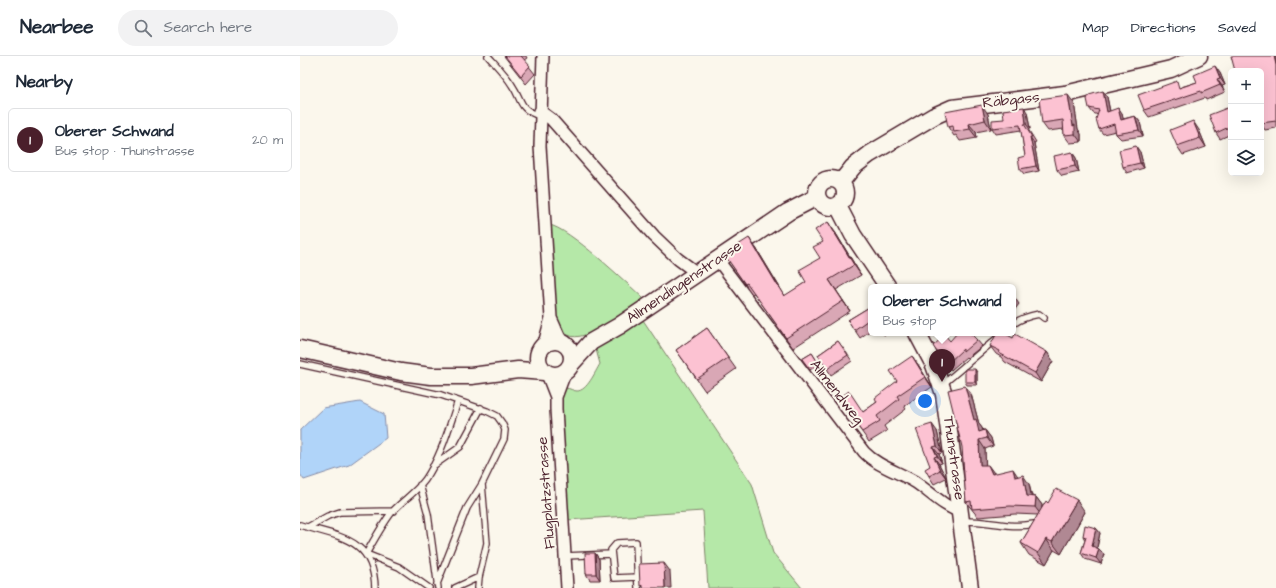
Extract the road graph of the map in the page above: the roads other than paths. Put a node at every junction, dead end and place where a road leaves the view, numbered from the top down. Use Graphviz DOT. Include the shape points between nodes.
graph roads {
  1 [pos="488,56"];
  2 [pos="543,56"];
  3 [pos="1199,56"];
  4 [pos="540,114"];
  5 [pos="841,182"];
  6 [pos="818,197"];
  7 [pos="838,206"];
  8 [pos="717,259"];
  9 [pos="697,273"];
  10 [pos="886,284"];
  11 [pos="551,318"];
  12 [pos="1044,318"];
  13 [pos="1016,322"];
  14 [pos="919,336"];
  15 [pos="999,336"];
  16 [pos="591,342"];
  17 [pos="564,344"];
  18 [pos="300,349"];
  19 [pos="541,350"];
  20 [pos="300,364"];
  21 [pos="568,368"];
  22 [pos="518,370"];
  23 [pos="545,373"];
  24 [pos="942,385"];
  25 [pos="556,397"];
  26 [pos="458,401"];
  27 [pos="481,408"];
  28 [pos="432,467"];
  29 [pos="482,484"];
  30 [pos="420,485"];
  31 [pos="394,511"];
  32 [pos="962,517"];
  33 [pos="1034,524"];
  34 [pos="300,525"];
  35 [pos="308,527"];
  36 [pos="366,554"];
  37 [pos="611,554"];
  38 [pos="565,556"];
  39 [pos="479,577"];
  40 [pos="638,577"];
  41 [pos="438,586"];
  42 [pos="375,588"];
  43 [pos="428,588"];
  44 [pos="454,588"];
  45 [pos="478,588"];
  46 [pos="567,588"];
  47 [pos="638,588"];
  48 [pos="970,588"];
  1 -- 4 [label="lane" via="513,86 522,106 528,111"];
  2 -- 4 [label="street"];
  3 -- 5 [label="street, Räbgass" via="1171,69 1065,94 952,108 870,154 853,167"];
  4 -- 9 [label="street" via="551,119 667,250"];
  4 -- 11 [label="street"];
  5 -- 6 [label="street" via="832,178 823,181 818,188"];
  5 -- 7 [label="street" via="846,194"];
  6 -- 7 [label="street" via="824,205"];
  6 -- 8 [label="street, Allmendingenstrasse" via="798,206"];
  7 -- 10 [label="street" via="853,235"];
  8 -- 9 [label="street, Allmendingenstrasse"];
  8 -- 32 [label="street, Allmendweg" via="864,452 901,474"];
  9 -- 16 [label="street, Allmendingenstrasse"];
  11 -- 17 [label="street"];
  11 -- 19 [label="street"];
  12 -- 13 [label="lane" via="1039,314"];
  14 -- 24 [label="street, Thunstrasse"];
  15 -- 24 [label="lane"];
  16 -- 17 [label="street, Allmendingenstrasse"];
  16 -- 21 [label="street, Allmendingenstrasse"];
  17 -- 19 [label="street" via="552,341"];
  17 -- 21 [label="street" via="571,352"];
  18 -- 22 [label="street" via="430,376 477,376"];
  19 -- 22 [label="street"];
  19 -- 23 [label="street" via="539,365"];
  20 -- 26 [label="lane"];
  21 -- 23 [label="street" via="556,376"];
  21 -- 25 [label="street, Flugplatzstrasse"];
  22 -- 23 [label="street"];
  23 -- 25 [label="street, Flugplatzstrasse"];
  24 -- 32 [label="street, Thunstrasse"];
  25 -- 38 [label="street, Flugplatzstrasse"];
  26 -- 27 [label="lane"];
  26 -- 28 [label="lane"];
  27 -- 28 [label="lane" via="460,447"];
  27 -- 29 [label="lane" via="497,416 505,430 504,439"];
  28 -- 30 [label="lane"];
  29 -- 39 [label="lane" via="487,543"];
  29 -- 41 [label="lane" via="467,508"];
  30 -- 31 [label="lane"];
  30 -- 41 [label="lane" via="428,514"];
  31 -- 35 [label="lane" via="340,512"];
  31 -- 36 [label="lane"];
  32 -- 33 [label="lane" via="1015,526"];
  32 -- 48 [label="street, Thunstrasse"];
  34 -- 35 [label="lane"];
  35 -- 36 [label="lane" via="349,540"];
  36 -- 42 [label="lane" via="372,566"];
  36 -- 43 [label="lane" via="382,558 399,567"];
  37 -- 38 [label="lane"];
  37 -- 40 [label="lane" via="614,578"];
  37 -- 40 [label="lane" via="616,542 636,542"];
  38 -- 46 [label="street, Flugplatzstrasse"];
  39 -- 44 [label="lane"];
  39 -- 45 [label="lane"];
  40 -- 47 [label="lane"];
}
